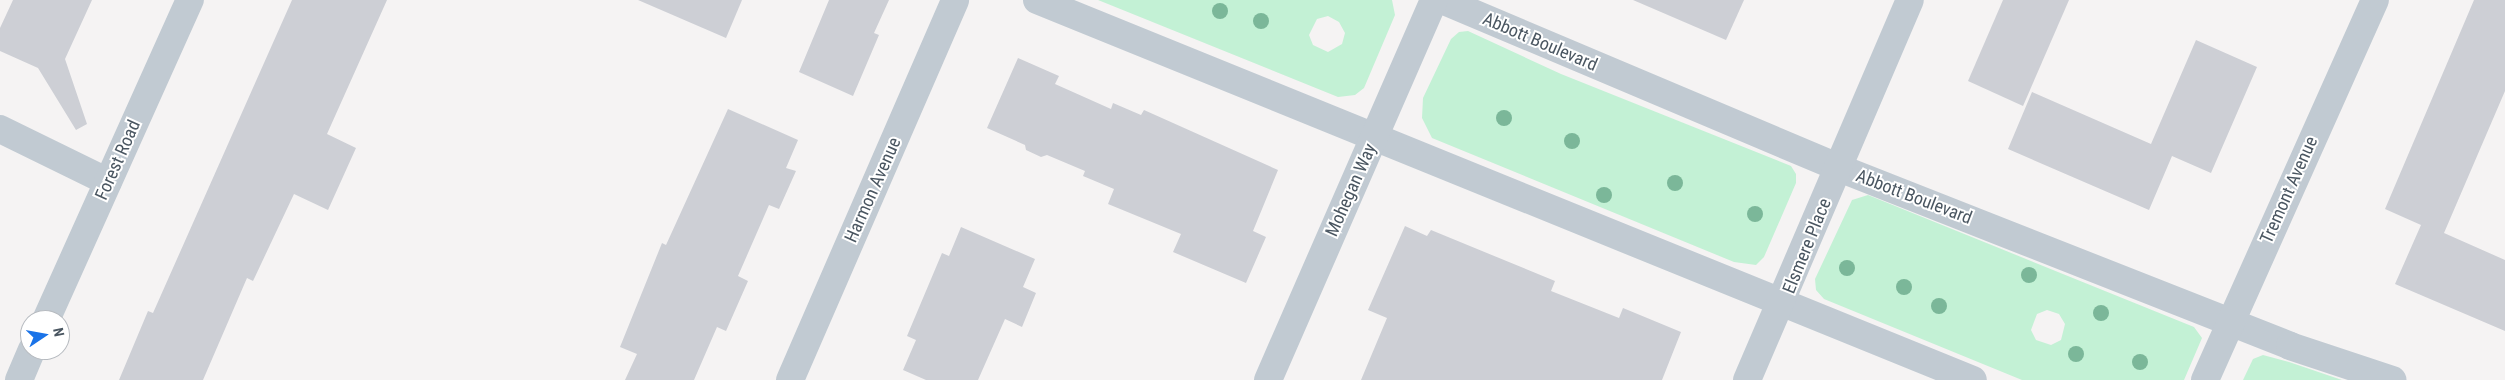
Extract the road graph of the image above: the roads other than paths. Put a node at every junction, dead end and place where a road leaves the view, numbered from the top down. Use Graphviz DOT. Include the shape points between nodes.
graph roads {
  1 [pos="190,0"];
  2 [pos="956,0"];
  3 [pos="1037,0"];
  4 [pos="1434,0"];
  5 [pos="1442,0"];
  6 [pos="1910,0"];
  7 [pos="2375,0"];
  8 [pos="0,129"];
  9 [pos="1373,139"];
  10 [pos="1839,168"];
  11 [pos="108,182"];
  12 [pos="1783,303"];
  13 [pos="50,310"];
  14 [pos="2230,322"];
  15 [pos="28,360"];
  16 [pos="19,380"];
  17 [pos="790,380"];
  18 [pos="1268,380"];
  19 [pos="1748,380"];
  20 [pos="1973,380"];
  21 [pos="2205,380"];
  22 [pos="2392,380"];
  1 -- 11 [label="street, Forest Road"];
  2 -- 17 [label="street, Harmon Avenue"];
  3 -- 9 [label="street"];
  4 -- 9 [label="street, Mohegan Way"];
  5 -- 10 [label="street, Abbott Boulevard"];
  6 -- 10 [label="street, Elsmere Place"];
  7 -- 14 [label="street, Tremont Avenue"];
  8 -- 11 [label="street"];
  9 -- 12 [label="street"];
  9 -- 18 [label="street, Mohegan Way"];
  10 -- 12 [label="street, Elsmere Place"];
  10 -- 14 [label="street, Abbott Boulevard"];
  11 -- 13 [label="street, Forest Road"];
  12 -- 19 [label="street, Elsmere Place"];
  12 -- 20 [label="street"];
  14 -- 21 [label="street, Tremont Avenue"];
  14 -- 22 [label="street, Abbott Boulevard"];
  15 -- 16 [label="street"];
}
